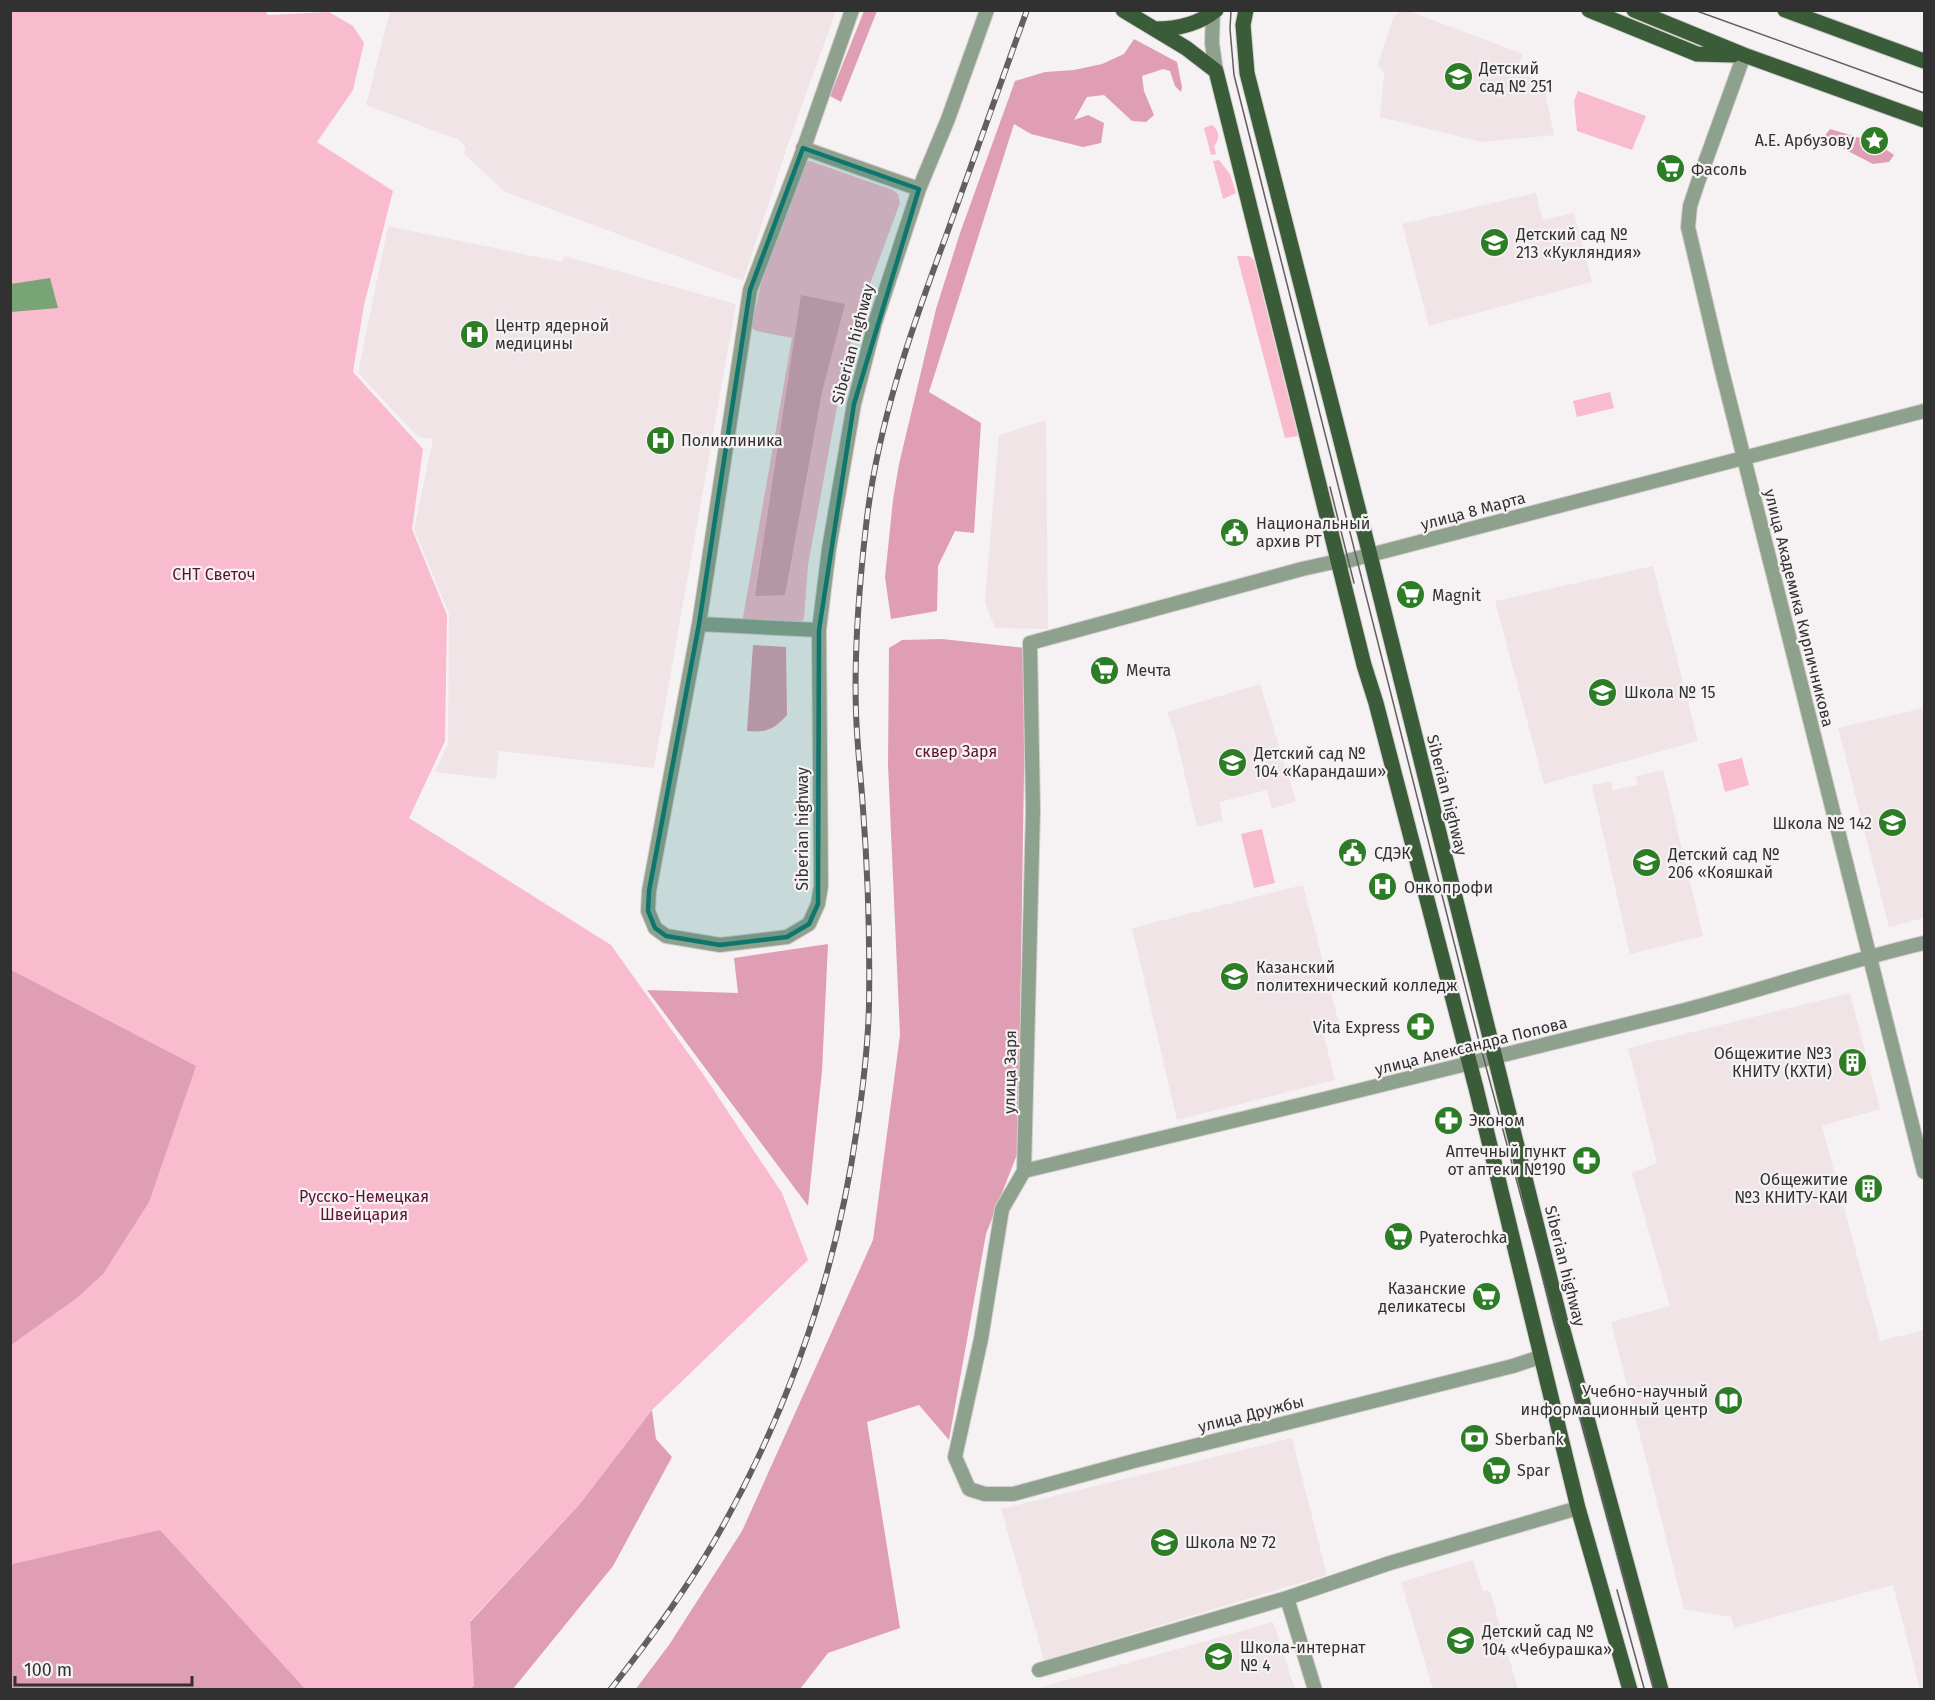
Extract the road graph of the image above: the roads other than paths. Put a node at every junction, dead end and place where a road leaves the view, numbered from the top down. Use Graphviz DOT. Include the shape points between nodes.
graph roads {
  1 [pos="852,10"];
  2 [pos="987,10"];
  3 [pos="1123,10"];
  4 [pos="1246,10"];
  5 [pos="1589,10"];
  6 [pos="1634,10"];
  7 [pos="1785,10"];
  8 [pos="1214,12"];
  9 [pos="1155,28"];
  10 [pos="1744,55"];
  11 [pos="1924,61"];
  12 [pos="1216,71"];
  13 [pos="1924,120"];
  14 [pos="803,148"];
  15 [pos="919,189"];
  16 [pos="1924,411"];
  17 [pos="1744,458"];
  18 [pos="1370,555"];
  19 [pos="1339,563"];
  20 [pos="699,624"];
  21 [pos="819,630"];
  22 [pos="1030,643"];
  23 [pos="1924,944"];
  24 [pos="1869,957"];
  25 [pos="1494,1058"];
  26 [pos="1469,1064"];
  27 [pos="1024,1171"];
  28 [pos="1924,1172"];
  29 [pos="1540,1357"];
  30 [pos="969,1489"];
  31 [pos="1578,1508"];
  32 [pos="1287,1598"];
  33 [pos="1039,1670"];
  34 [pos="1315,1689"];
  35 [pos="1630,1689"];
  36 [pos="1661,1689"];
  1 -- 14 [label="street, Siberian highway"];
  2 -- 15 [label="street, Siberian highway"];
  3 -- 9 [label="main road"];
  4 -- 18 [label="main road, Siberian highway" via="1246,73"];
  5 -- 10 [label="main road" via="1696,54"];
  6 -- 10 [label="main road"];
  7 -- 11 [label="main road"];
  8 -- 9 [label="main road" via="1189,25"];
  8 -- 12 [label="street" via="1212,43"];
  9 -- 12 [label="main road"];
  10 -- 13 [label="main road"];
  10 -- 17 [label="street, улица Академика Кирпичникова" via="1690,206 1688,226"];
  12 -- 19 [label="main road"];
  14 -- 15 [label="street"];
  14 -- 20 [label="street, Siberian highway" via="750,290"];
  15 -- 21 [label="street, Siberian highway" via="875,323 854,404"];
  16 -- 17 [label="street, улица 8 Марта"];
  17 -- 18 [label="street, улица 8 Марта"];
  17 -- 24 [label="street, улица Академика Кирпичникова"];
  18 -- 19 [label="street, улица 8 Марта"];
  18 -- 25 [label="main road, Siberian highway"];
  19 -- 22 [label="street, улица 8 Марта" via="1302,569"];
  19 -- 26 [label="main road"];
  20 -- 21 [label="street"];
  20 -- 21 [label="street, Siberian highway" via="648,911 655,928 666,936 720,945 787,937 809,924 818,904"];
  22 -- 27 [label="street, улица Заря" via="1033,810"];
  23 -- 24 [label="street, улица Александра Попова"];
  24 -- 25 [label="street, улица Александра Попова" via="1688,1009"];
  24 -- 28 [label="street, улица Академика Кирпичникова"];
  25 -- 26 [label="street, улица Александра Попова"];
  25 -- 36 [label="main road, Siberian highway"];
  26 -- 27 [label="street, улица Александра Попова"];
  26 -- 29 [label="main road"];
  27 -- 30 [label="street, улица Заря" via="1002,1209 981,1339 955,1457"];
  29 -- 30 [label="street, улица Дружбы" via="1013,1494 984,1494"];
  29 -- 31 [label="main road"];
  31 -- 32 [label="street" via="1390,1563"];
  31 -- 35 [label="main road"];
  32 -- 33 [label="street"];
  32 -- 34 [label="street"];
}
